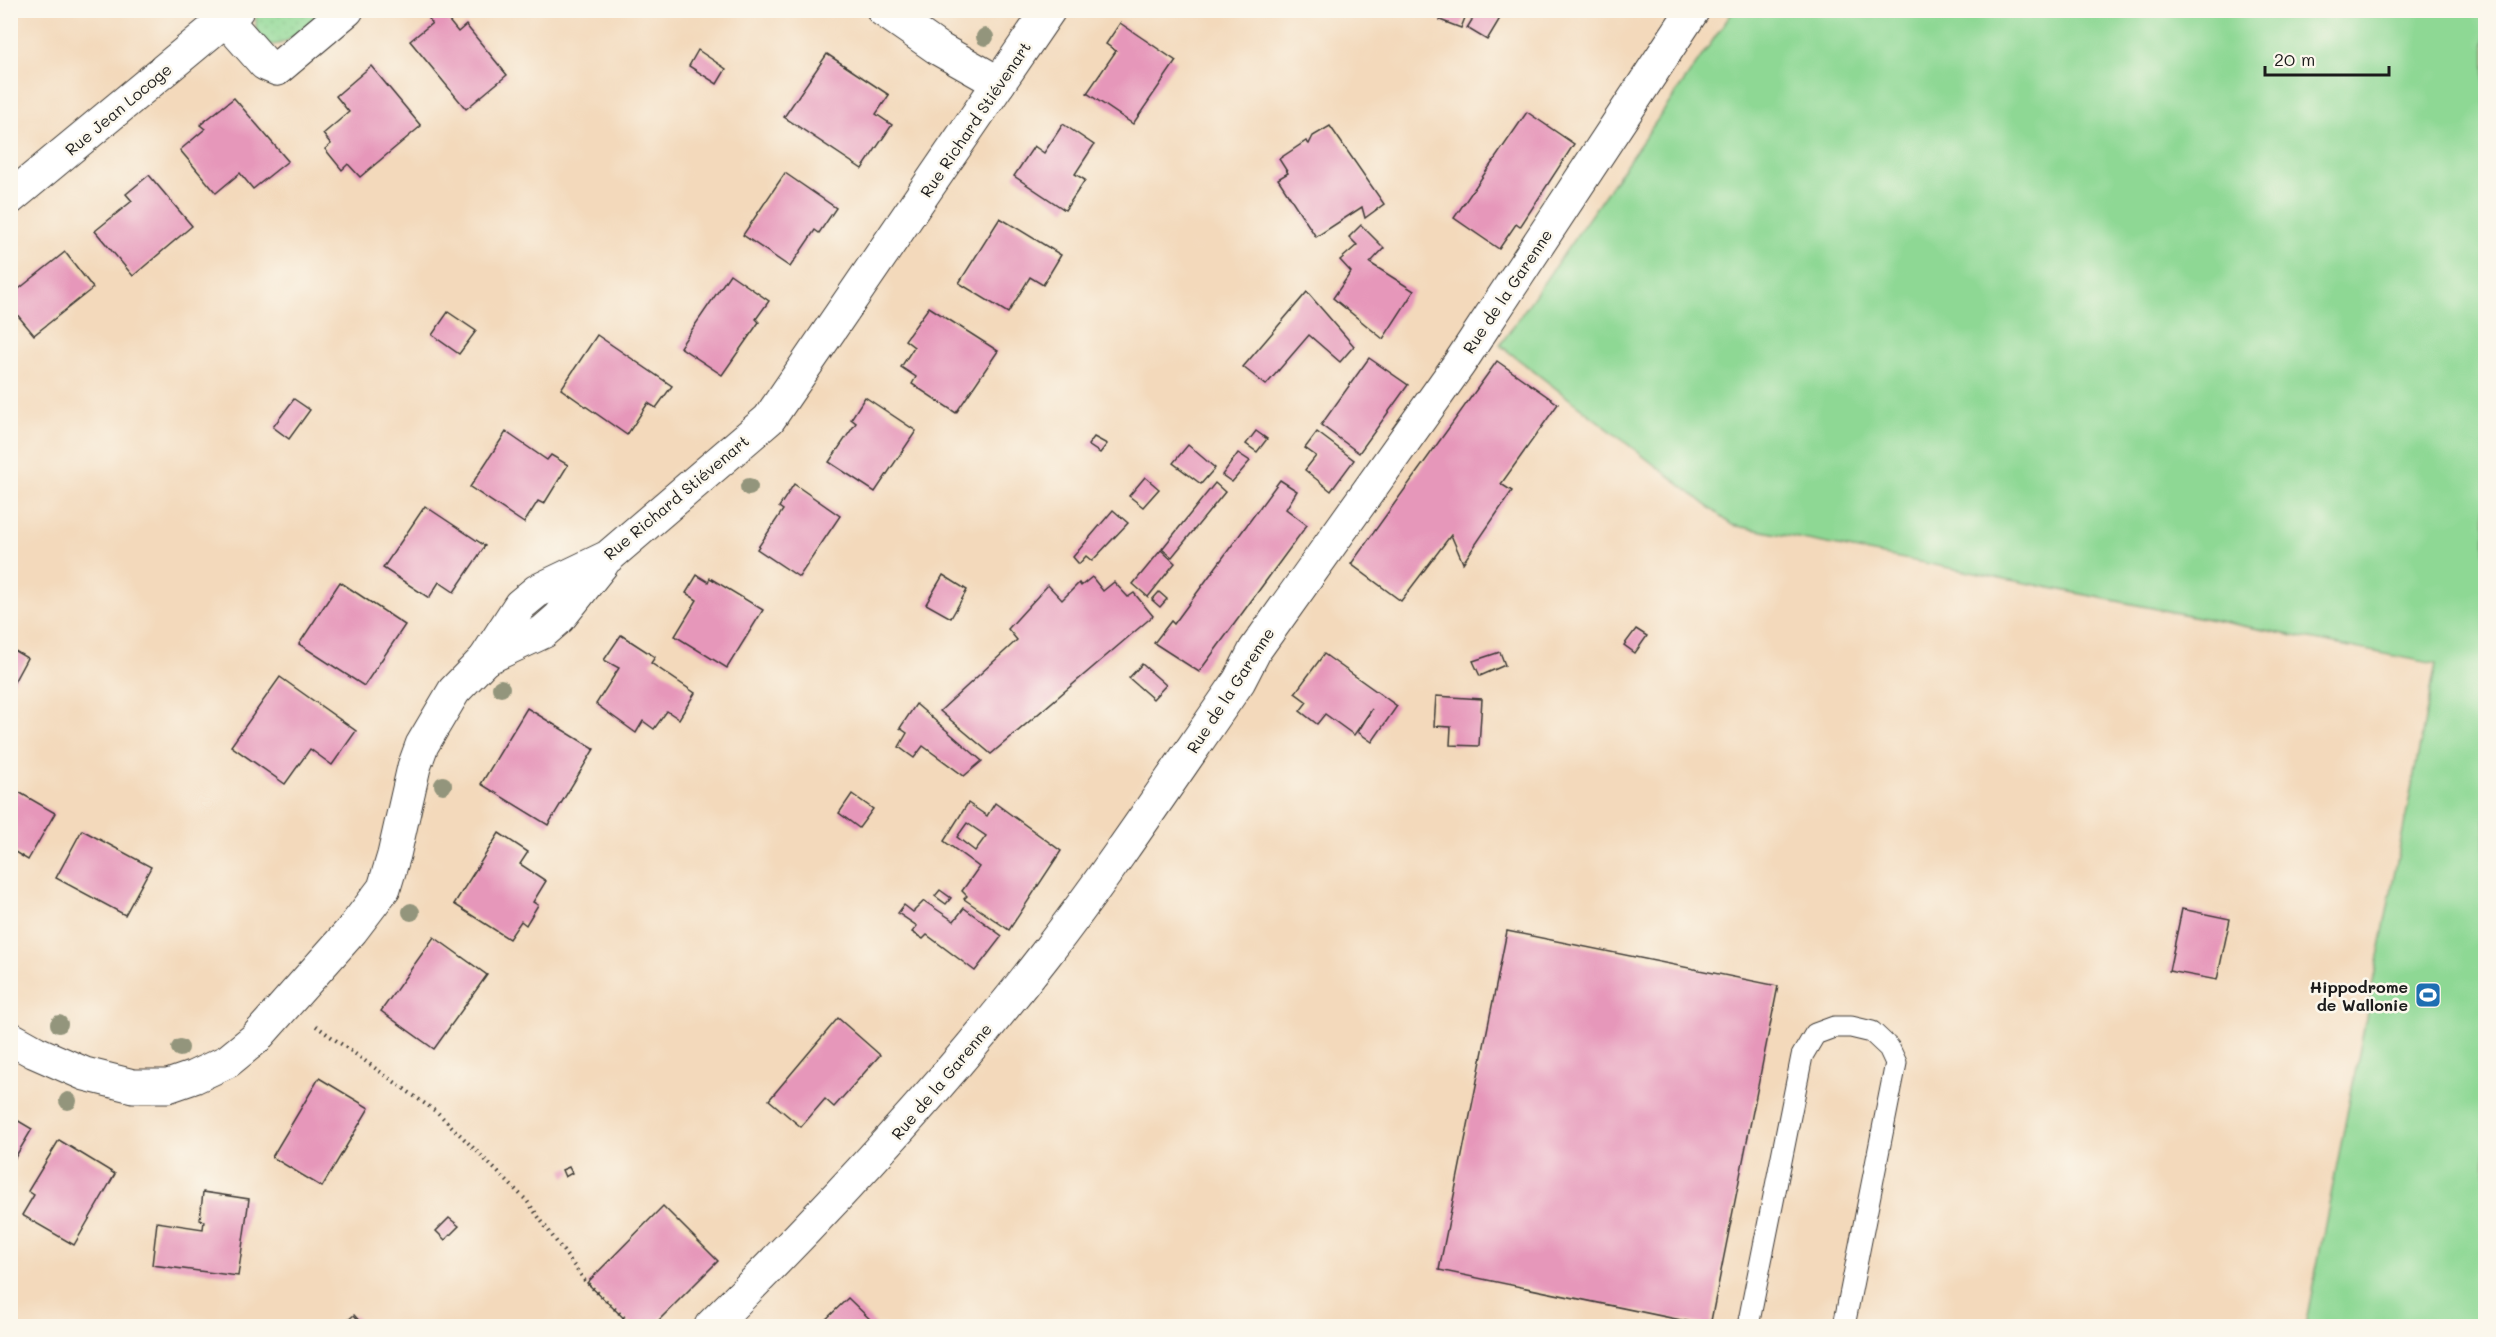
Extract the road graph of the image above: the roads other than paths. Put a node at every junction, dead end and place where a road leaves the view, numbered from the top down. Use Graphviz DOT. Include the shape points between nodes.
graph roads {
  1 [pos="347,10"];
  2 [pos="883,10"];
  3 [pos="1049,10"];
  4 [pos="1693,10"];
  5 [pos="231,15"];
  6 [pos="999,83"];
  7 [pos="10,198"];
  8 [pos="10,1038"];
  9 [pos="711,1326"];
  10 [pos="1748,1326"];
  11 [pos="1844,1326"];
  1 -- 5 [label="street, Rue Jean Locoge" via="277,69 265,64"];
  2 -- 6 [label="street" via="939,49"];
  3 -- 6 [label="street, Rue Richard Stiévenart"];
  4 -- 9 [label="street, Rue de la Garenne" via="1458,364 1045,955 870,1163"];
  5 -- 7 [label="street, Rue Jean Locoge"];
  6 -- 8 [label="street, Rue Richard Stiévenart" via="769,419 608,557 543,632 485,659 454,691 422,744 384,888 255,1039 228,1061 168,1086 134,1086 85,1074"];
  10 -- 11 [label="lane" via="1802,1056 1815,1034 1834,1027 1872,1032 1889,1047 1896,1064"];
}
